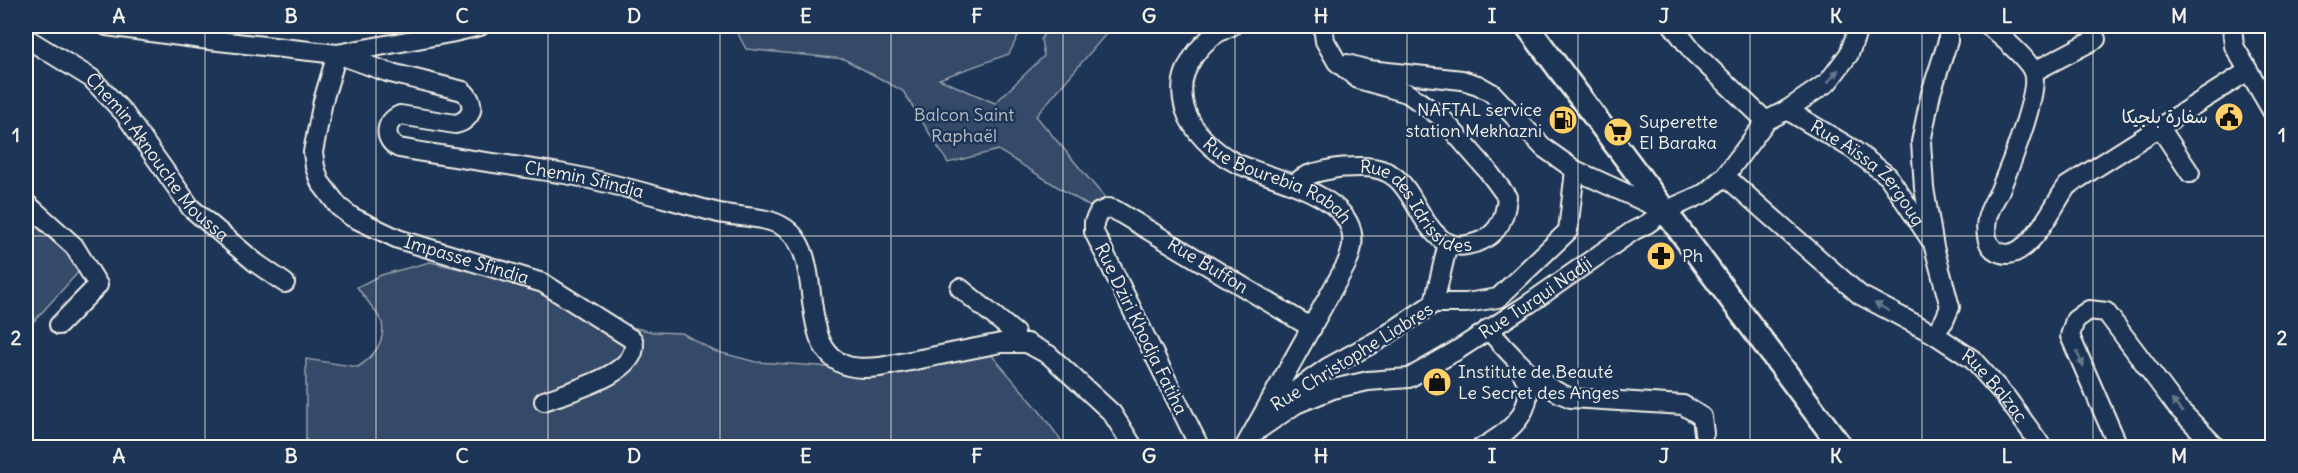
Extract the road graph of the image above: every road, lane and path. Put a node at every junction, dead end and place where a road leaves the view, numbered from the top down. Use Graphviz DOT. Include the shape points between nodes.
graph roads {
  1 [pos="107,26"];
  2 [pos="480,26"];
  3 [pos="1232,26"];
  4 [pos="1323,26"];
  5 [pos="1527,26"];
  6 [pos="1674,26"];
  7 [pos="1859,26"];
  8 [pos="1948,26"];
  9 [pos="1989,26"];
  10 [pos="2232,26"];
  11 [pos="26,38"];
  12 [pos="2096,39"];
  13 [pos="337,54"];
  14 [pos="1337,62"];
  15 [pos="2248,71"];
  16 [pos="2033,72"];
  17 [pos="1788,110"];
  18 [pos="2272,111"];
  19 [pos="1766,121"];
  20 [pos="2159,126"];
  21 [pos="1575,170"];
  22 [pos="2190,173"];
  23 [pos="1725,176"];
  24 [pos="1295,184"];
  25 [pos="26,203"];
  26 [pos="1102,210"];
  27 [pos="1665,211"];
  28 [pos="1448,243"];
  29 [pos="1934,247"];
  30 [pos="285,283"];
  31 [pos="960,288"];
  32 [pos="1434,303"];
  33 [pos="59,325"];
  34 [pos="1312,328"];
  35 [pos="1488,329"];
  36 [pos="1934,334"];
  37 [pos="1015,342"];
  38 [pos="1517,362"];
  39 [pos="544,400"];
  40 [pos="1264,413"];
  41 [pos="1704,433"];
  42 [pos="1248,440"];
  43 [pos="1134,447"];
  44 [pos="1200,447"];
  45 [pos="1481,447"];
  46 [pos="1842,447"];
  47 [pos="2043,447"];
  48 [pos="2119,447"];
  49 [pos="2217,447"];
  1 -- 13 [label="street, Chemin Sfindja"];
  2 -- 13 [label="street"];
  3 -- 24 [label="street, Rue Bourebia Rabah" via="1220,30 1205,43 1184,75 1187,117 1204,139 1233,162"];
  4 -- 14 [label="street" via="1325,41"];
  5 -- 27 [label="main road"];
  6 -- 19 [label="street" via="1693,52"];
  17 -- 7 [label="street, Rue Turqui Nadji, one-way" via="1828,82 1850,54"];
  8 -- 29 [label="street" via="1948,41 1921,142"];
  9 -- 16 [label="street"];
  10 -- 15 [label="street" via="2234,46"];
  11 -- 30 [label="street, Chemin Aknouche Moussa" via="91,78 124,113 190,208"];
  12 -- 16 [label="street"];
  13 -- 37 [label="street, Chemin Sfindja" via="387,72 463,91 470,97 471,112 459,123 404,114 392,119 388,137 399,148 567,174 786,228 802,249 822,342 841,363 880,368"];
  13 -- 39 [label="street, Impasse Sfindja" via="313,152 320,182 339,207 398,239 543,283 633,340 634,353 627,363 600,381"];
  14 -- 21 [label="street" via="1478,85 1492,93 1544,148"];
  14 -- 28 [label="street, Rue des Idrissides" via="1358,79 1407,93 1441,117 1507,197 1503,218 1490,236 1460,246"];
  15 -- 18 [label="street"];
  15 -- 20 [label="street"];
  16 -- 20 [label="street" via="2032,100 1987,217 1988,241 1997,252 2011,254 2019,250 2043,226 2067,186"];
  17 -- 19 [label="street, Rue Turqui Nadji"];
  17 -- 29 [label="street, Rue Aïssa Zergoug" via="1888,176"];
  19 -- 23 [label="street, Rue Turqui Nadji"];
  20 -- 22 [label="street"];
  21 -- 27 [label="street"];
  21 -- 32 [label="street, Rue Christophe Liabres" via="1568,231 1498,298"];
  23 -- 27 [label="street, Rue Turqui Nadji" via="1705,193"];
  36 -- 23 [label="street, Rue Balzac, one-way" via="1860,295"];
  24 -- 28 [label="street, Rue des Idrissides" via="1308,174 1338,168 1386,170 1404,184 1423,217"];
  24 -- 34 [label="street, Rue Bourebia Rabah" via="1338,209 1352,235 1350,255"];
  25 -- 33 [label="street" via="74,246 98,285"];
  26 -- 34 [label="street, Rue Buffon" via="1115,210"];
  26 -- 44 [label="street, Rue Dziri Khodja Fatiha" via="1095,217 1094,232"];
  27 -- 35 [label="street, Rue Turqui Nadji"];
  27 -- 46 [label="main road"];
  28 -- 32 [label="street"];
  29 -- 36 [label="street" via="1950,307"];
  31 -- 37 [label="street" via="1015,333"];
  32 -- 40 [label="street, Rue Christophe Liabres" via="1327,368"];
  34 -- 40 [label="street, Rue Bourebia Rabah"];
  35 -- 38 [label="street"];
  35 -- 42 [label="street, Rue Turqui Nadji" via="1409,378 1333,389 1296,404"];
  36 -- 47 [label="street, Rue Balzac" via="1972,359"];
  37 -- 43 [label="street, Chemin Sfindja" via="1027,343 1049,356 1112,413"];
  38 -- 41 [label="street" via="1555,392 1571,398 1683,405 1702,417"];
  38 -- 45 [label="street" via="1529,387 1525,408 1515,425"];
  40 -- 42 [label="street, Rue Bourebia Rabah"];
  49 -- 48 [label="street, one-way" via="2177,407 2106,312 2089,310 2075,320 2070,336"];
}
